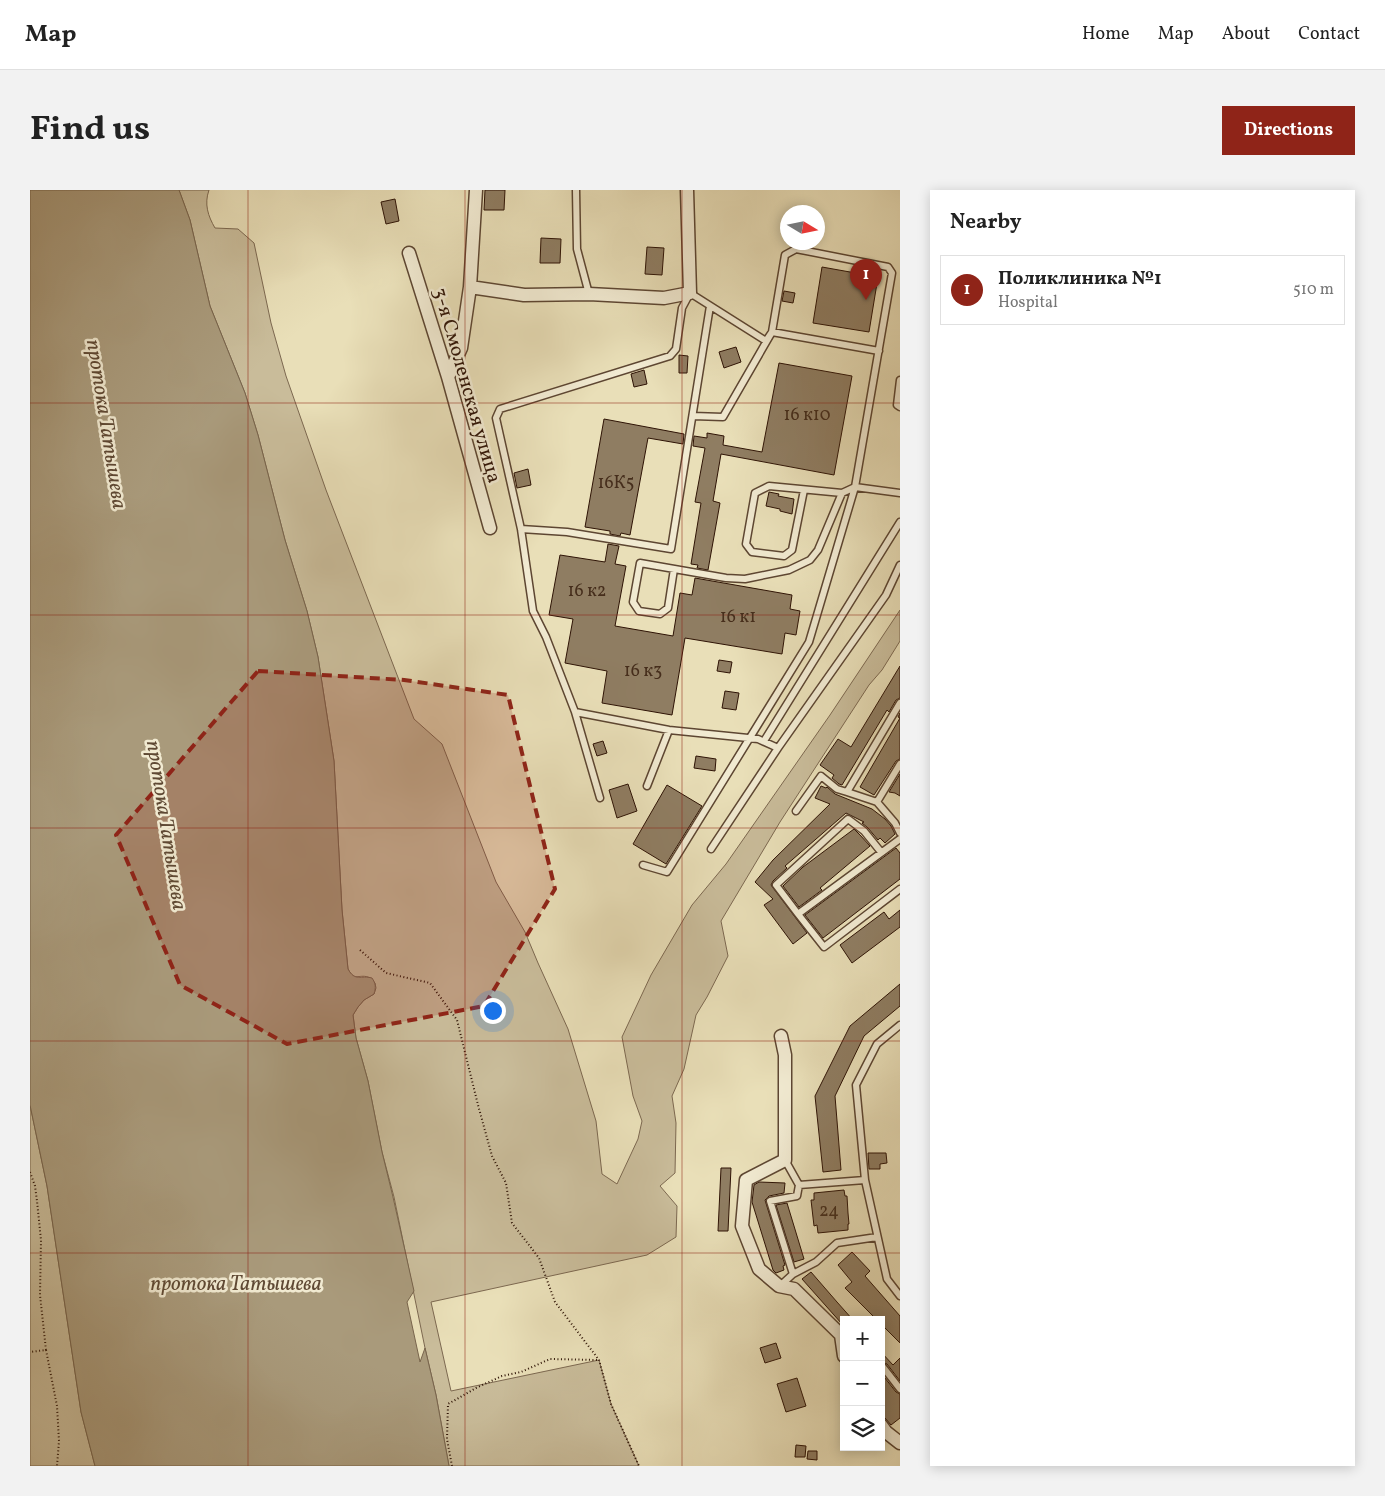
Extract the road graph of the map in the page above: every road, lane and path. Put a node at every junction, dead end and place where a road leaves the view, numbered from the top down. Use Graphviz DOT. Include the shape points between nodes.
graph roads {
  1 [pos="476,190"];
  2 [pos="576,190"];
  3 [pos="687,190"];
  4 [pos="409,253"];
  5 [pos="470,287"];
  6 [pos="690,293"];
  7 [pos="589,294"];
  8 [pos="710,306"];
  9 [pos="772,332"];
  10 [pos="766,341"];
  11 [pos="879,350"];
  12 [pos="448,378"];
  13 [pos="900,380"];
  14 [pos="900,407"];
  15 [pos="693,416"];
  16 [pos="855,488"];
  17 [pos="804,490"];
  18 [pos="842,493"];
  19 [pos="900,493"];
  20 [pos="900,522"];
  21 [pos="490,528"];
  22 [pos="521,529"];
  23 [pos="900,565"];
  24 [pos="674,569"];
  25 [pos="900,703"];
  26 [pos="575,712"];
  27 [pos="669,730"];
  28 [pos="749,738"];
  29 [pos="764,741"];
  30 [pos="778,748"];
  31 [pos="900,764"];
  32 [pos="647,786"];
  33 [pos="848,792"];
  34 [pos="600,798"];
  35 [pos="877,802"];
  36 [pos="796,811"];
  37 [pos="900,833"];
  38 [pos="900,839"];
  39 [pos="711,849"];
  40 [pos="881,852"];
  41 [pos="643,865"];
  42 [pos="900,889"];
  43 [pos="798,914"];
  44 [pos="360,950"];
  45 [pos="900,1025"];
  46 [pos="781,1036"];
  47 [pos="785,1160"];
  48 [pos="30,1172"];
  49 [pos="864,1180"];
  50 [pos="799,1185"];
  51 [pos="877,1237"];
  52 [pos="793,1274"];
  53 [pos="779,1286"];
  54 [pos="900,1296"];
  55 [pos="840,1335"];
  56 [pos="46,1350"];
  57 [pos="30,1352"];
  58 [pos="599,1360"];
  59 [pos="885,1372"];
  60 [pos="900,1389"];
  61 [pos="885,1431"];
  62 [pos="900,1443"];
  63 [pos="57,1466"];
  64 [pos="452,1466"];
  65 [pos="639,1466"];
  1 -- 5 [label="street"];
  2 -- 7 [label="lane" via="577,249"];
  3 -- 6 [label="street"];
  4 -- 12 [label="street, 3-я Смоленская улица"];
  5 -- 7 [label="street" via="524,296"];
  5 -- 12 [label="street" via="460,348"];
  6 -- 7 [label="street" via="664,298"];
  6 -- 8 [label="lane"];
  6 -- 22 [label="lane" via="682,308 676,349 670,356 500,410 496,418"];
  8 -- 10 [label="lane"];
  8 -- 15 [label="lane"];
  9 -- 10 [label="lane"];
  9 -- 11 [label="lane"];
  9 -- 11 [label="lane" via="785,255 796,249 888,267 892,273"];
  10 -- 15 [label="lane" via="723,417"];
  11 -- 16 [label="lane"];
  12 -- 21 [label="street, 3-я Смоленская улица"];
  13 -- 14 [label="lane" via="897,405"];
  15 -- 22 [label="lane" via="671,549 567,532"];
  16 -- 18 [label="lane"];
  16 -- 19 [label="lane"];
  16 -- 28 [label="lane" via="809,642"];
  17 -- 17 [label="lane" via="769,486 755,493 746,544 752,552 784,556 792,550"];
  17 -- 18 [label="lane"];
  18 -- 24 [label="lane" via="818,550 810,560 789,570 745,579"];
  20 -- 29 [label="lane"];
  22 -- 26 [label="lane" via="533,611"];
  23 -- 30 [label="lane" via="886,595"];
  24 -- 24 [label="lane" via="640,563 633,602 639,611 660,614 668,608"];
  25 -- 33 [label="lane"];
  26 -- 27 [label="lane"];
  26 -- 34 [label="lane"];
  27 -- 28 [label="lane"];
  27 -- 32 [label="lane"];
  28 -- 29 [label="lane"];
  28 -- 41 [label="lane" via="667,872"];
  29 -- 30 [label="lane"];
  30 -- 39 [label="lane"];
  31 -- 35 [label="lane"];
  33 -- 35 [label="lane"];
  33 -- 36 [label="lane" via="821,776"];
  35 -- 37 [label="lane"];
  38 -- 40 [label="lane"];
  40 -- 43 [label="lane"];
  40 -- 43 [label="lane" via="864,831 848,819 776,885"];
  42 -- 43 [label="lane" via="824,947"];
  44 -- 58 [label="path" via="386,973 430,983 457,1020 492,1156 506,1184 512,1223 539,1258 555,1302"];
  45 -- 49 [label="lane" via="877,1044 856,1085"];
  46 -- 47 [label="street" via="785,1055"];
  47 -- 50 [label="lane"];
  47 -- 53 [label="street" via="746,1180 742,1226 759,1269"];
  48 -- 56 [label="path" via="41,1240 40,1295"];
  49 -- 50 [label="lane"];
  49 -- 51 [label="lane"];
  50 -- 52 [label="lane" via="797,1196 770,1201"];
  51 -- 52 [label="lane" via="837,1243 816,1262"];
  51 -- 54 [label="lane" via="887,1279"];
  52 -- 53 [label="lane"];
  53 -- 55 [label="street" via="794,1289"];
  56 -- 57 [label="path"];
  56 -- 63 [label="path" via="57,1406"];
  58 -- 64 [label="path" via="550,1358 522,1372 502,1376 448,1404 447,1439"];
  58 -- 65 [label="path" via="611,1404"];
  59 -- 60 [label="lane"];
  61 -- 62 [label="street"];
}
